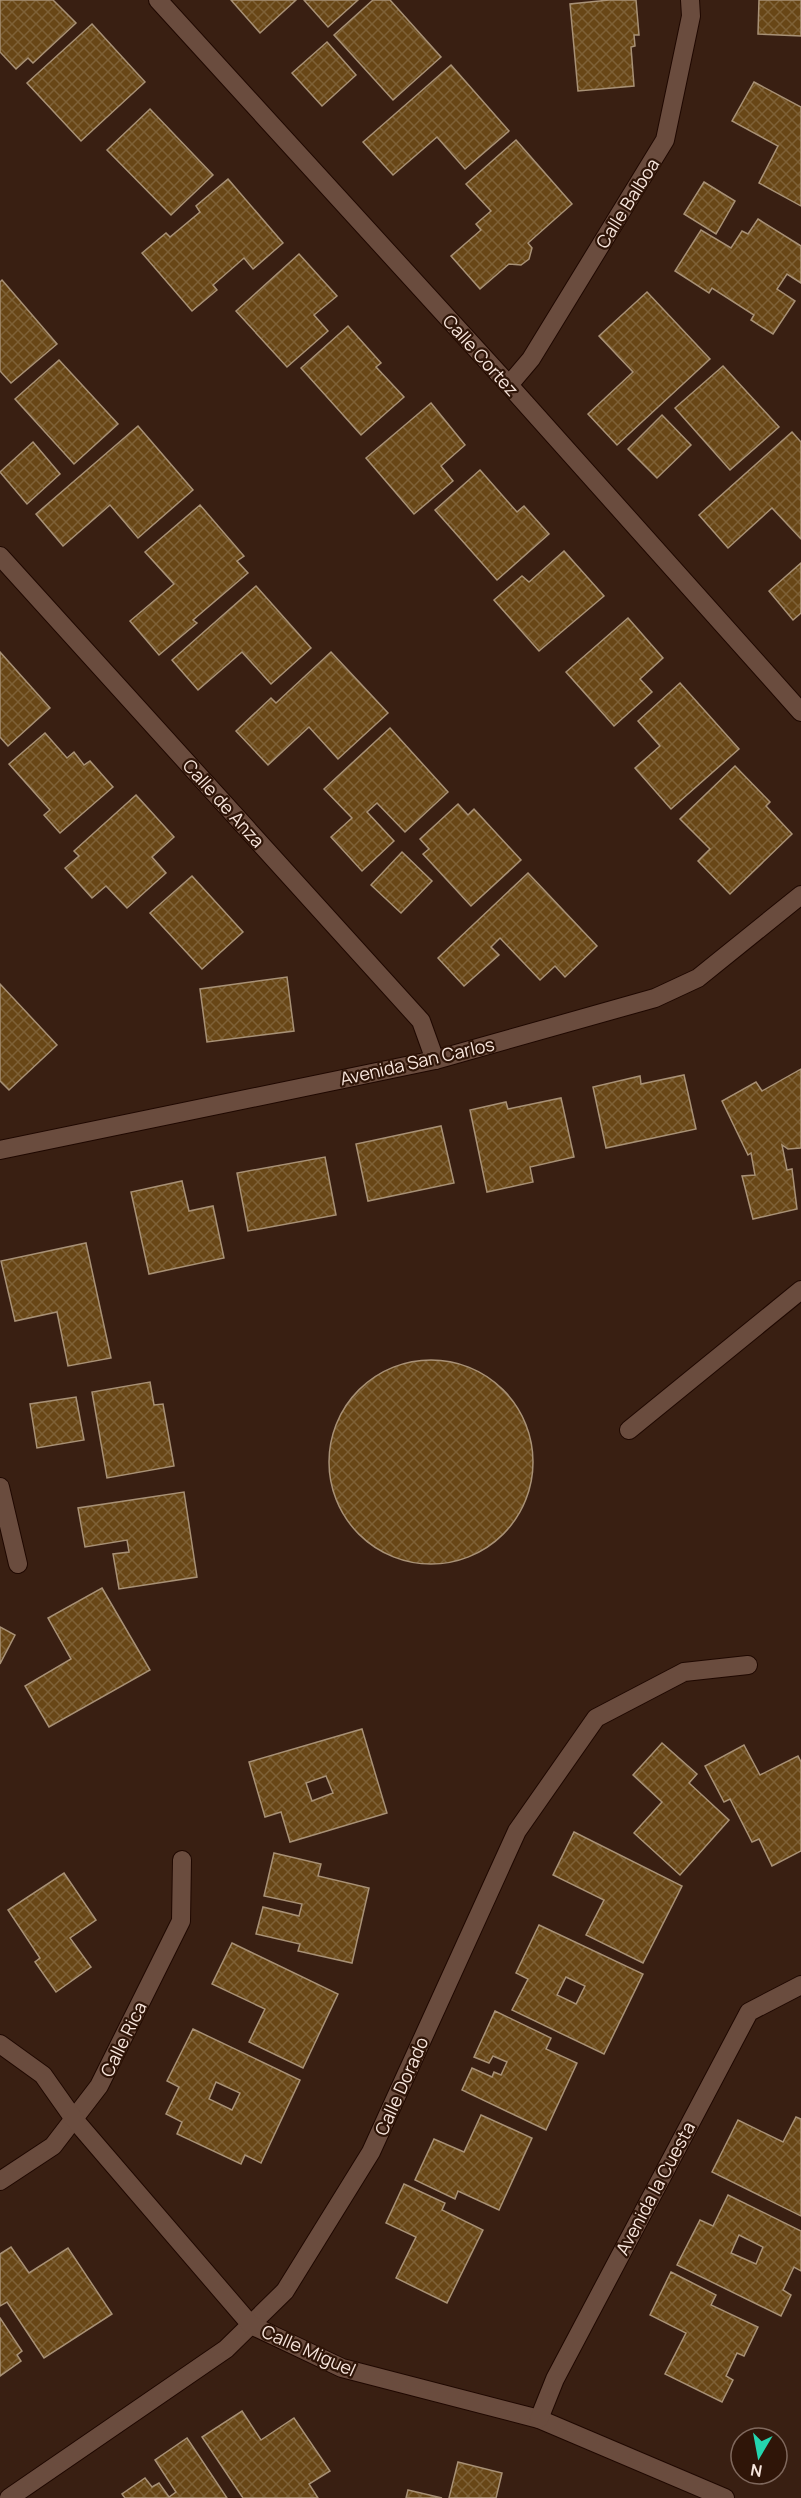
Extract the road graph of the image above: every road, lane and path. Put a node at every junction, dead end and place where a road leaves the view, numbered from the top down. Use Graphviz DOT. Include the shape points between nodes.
graph roads {
  1 [pos="158,0"];
  2 [pos="690,0"];
  3 [pos="509,385"];
  4 [pos="0,556"];
  5 [pos="801,712"];
  6 [pos="801,895"];
  7 [pos="435,1060"];
  8 [pos="0,1150"];
  9 [pos="801,1290"];
  10 [pos="629,1430"];
  11 [pos="0,1487"];
  12 [pos="18,1564"];
  13 [pos="748,1665"];
  14 [pos="182,1860"];
  15 [pos="801,1985"];
  16 [pos="0,2044"];
  17 [pos="74,2119"];
  18 [pos="0,2181"];
  19 [pos="251,2325"];
  20 [pos="539,2419"];
  21 [pos="9,2498"];
  22 [pos="725,2498"];
  1 -- 3 [label="street, Calle Cortez"];
  2 -- 3 [label="street, Calle Balboa" via="691,16 665,140 531,359"];
  3 -- 5 [label="street, Calle Cortez"];
  4 -- 7 [label="street, Calle de Anza" via="422,1021"];
  6 -- 7 [label="street, Avenida San Carlos" via="698,978 656,998"];
  7 -- 8 [label="street, Avenida San Carlos"];
  9 -- 10 [label="street"];
  11 -- 12 [label="street"];
  13 -- 19 [label="street, Calle Dorado" via="684,1672 596,1718 517,1831 371,2152 285,2291"];
  14 -- 17 [label="street, Calle Rica" via="181,1921 99,2086"];
  15 -- 20 [label="street, Avenida la Cuesta" via="749,2012 555,2379"];
  16 -- 17 [label="street, Calle Miguel" via="43,2075"];
  17 -- 18 [label="street, Calle Rica" via="53,2146"];
  17 -- 19 [label="street, Calle Miguel"];
  19 -- 20 [label="street, Calle Miguel" via="342,2368"];
  19 -- 21 [label="street, Calle Dorado" via="226,2349"];
  20 -- 22 [label="street, Calle Miguel"];
}
